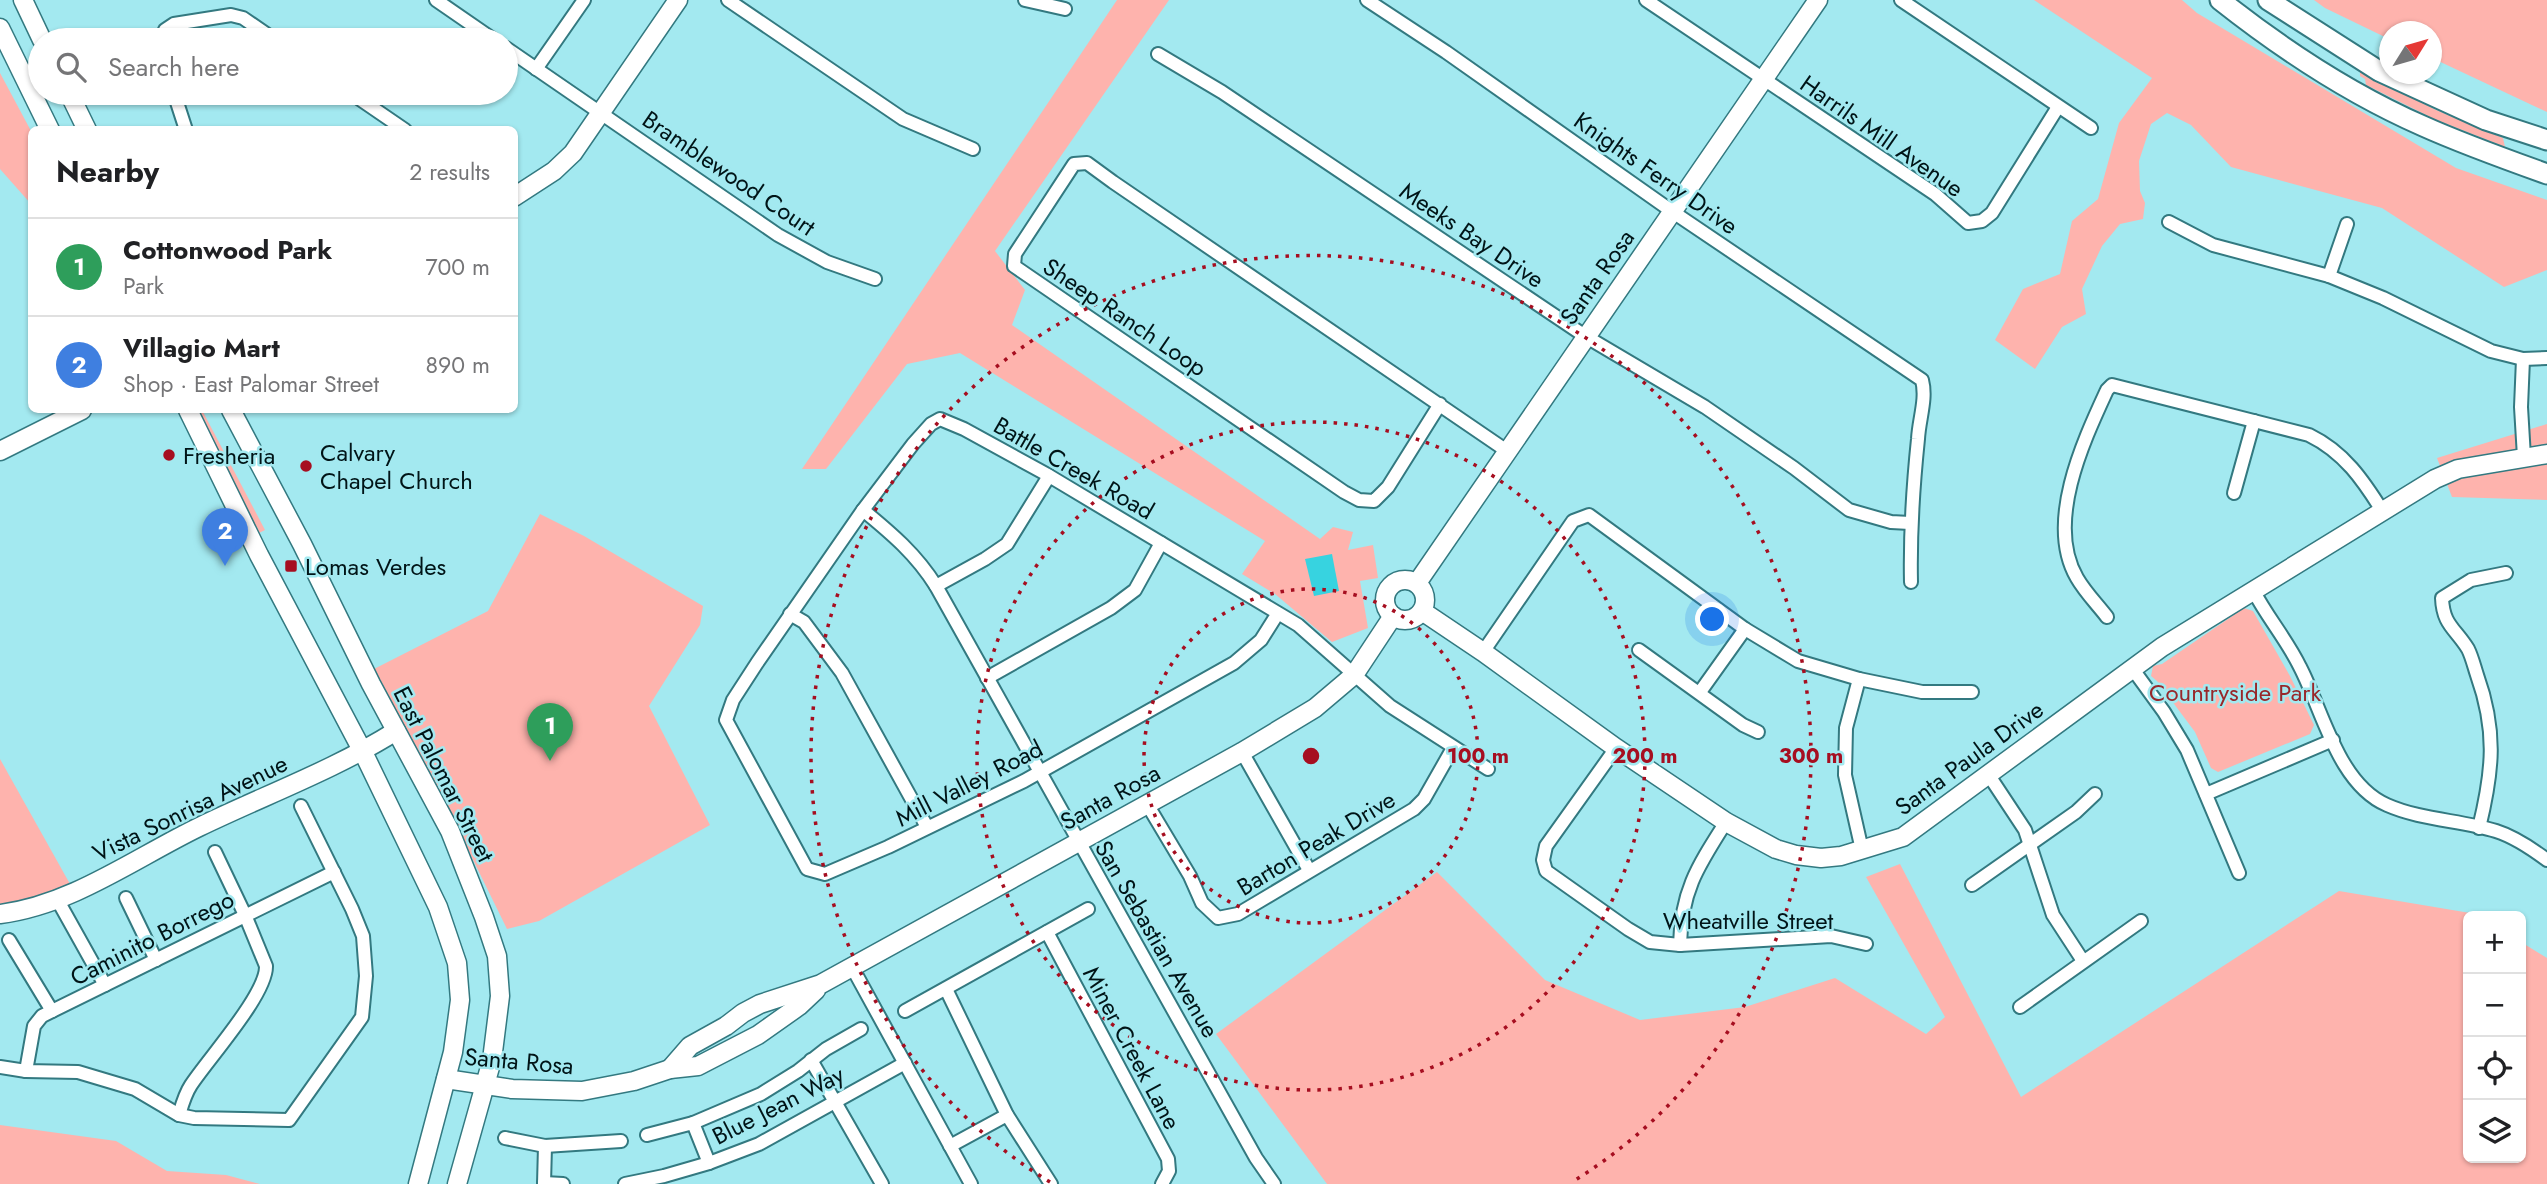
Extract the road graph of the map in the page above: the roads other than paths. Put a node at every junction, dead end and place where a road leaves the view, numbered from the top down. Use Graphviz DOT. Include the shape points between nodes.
graph roads {
  1 [pos="23,0"];
  2 [pos="436,0"];
  3 [pos="584,0"];
  4 [pos="678,0"];
  5 [pos="727,0"];
  6 [pos="1025,0"];
  7 [pos="1367,0"];
  8 [pos="1646,0"];
  9 [pos="1818,0"];
  10 [pos="1901,0"];
  11 [pos="2220,0"];
  12 [pos="2268,0"];
  13 [pos="1065,9"];
  14 [pos="0,28"];
  15 [pos="36,28"];
  16 [pos="168,28"];
  17 [pos="258,28"];
  18 [pos="477,28"];
  19 [pos="1158,54"];
  20 [pos="518,56"];
  21 [pos="536,69"];
  22 [pos="1763,80"];
  23 [pos="28,85"];
  24 [pos="38,105"];
  25 [pos="74,105"];
  26 [pos="178,105"];
  27 [pos="369,105"];
  28 [pos="2058,107"];
  29 [pos="601,113"];
  30 [pos="48,126"];
  31 [pos="85,126"];
  32 [pos="185,126"];
  33 [pos="399,126"];
  34 [pos="2091,128"];
  35 [pos="2547,140"];
  36 [pos="973,149"];
  37 [pos="2547,174"];
  38 [pos="518,194"];
  39 [pos="1673,212"];
  40 [pos="2169,222"];
  41 [pos="2347,224"];
  42 [pos="2329,276"];
  43 [pos="875,279"];
  44 [pos="1585,336"];
  45 [pos="2547,358"];
  46 [pos="2523,359"];
  47 [pos="1440,404"];
  48 [pos="76,413"];
  49 [pos="189,413"];
  50 [pos="233,413"];
  51 [pos="2254,421"];
  52 [pos="0,451"];
  53 [pos="1507,451"];
  54 [pos="2547,454"];
  55 [pos="2524,457"];
  56 [pos="1049,476"];
  57 [pos="2234,494"];
  58 [pos="863,510"];
  59 [pos="2383,512"];
  60 [pos="1910,523"];
  61 [pos="1161,543"];
  62 [pos="2507,573"];
  63 [pos="1912,582"];
  64 [pos="1417,583"];
  65 [pos="936,586"];
  66 [pos="2253,590"];
  67 [pos="1422,611"];
  68 [pos="1278,613"];
  69 [pos="790,614"];
  70 [pos="1393,616"];
  71 [pos="2107,617"];
  72 [pos="1745,629"];
  73 [pos="1639,650"];
  74 [pos="1483,652"];
  75 [pos="2132,668"];
  76 [pos="1354,675"];
  77 [pos="987,678"];
  78 [pos="1859,679"];
  79 [pos="1700,692"];
  80 [pos="1972,692"];
  81 [pos="726,720"];
  82 [pos="396,731"];
  83 [pos="1758,732"];
  84 [pos="2333,740"];
  85 [pos="1453,748"];
  86 [pos="1616,748"];
  87 [pos="363,752"];
  88 [pos="1242,752"];
  89 [pos="1488,769"];
  90 [pos="1041,772"];
  91 [pos="1988,774"];
  92 [pos="2206,793"];
  93 [pos="2095,794"];
  94 [pos="1147,804"];
  95 [pos="301,806"];
  96 [pos="1726,822"];
  97 [pos="927,827"];
  98 [pos="2479,828"];
  99 [pos="1079,843"];
  100 [pos="2029,844"];
  101 [pos="1863,850"];
  102 [pos="215,852"];
  103 [pos="2547,860"];
  104 [pos="1309,870"];
  105 [pos="334,872"];
  106 [pos="2239,873"];
  107 [pos="1972,885"];
  108 [pos="126,898"];
  109 [pos="57,899"];
  110 [pos="1087,909"];
  111 [pos="0,914"];
  112 [pos="245,915"];
  113 [pos="2141,921"];
  114 [pos="1047,932"];
  115 [pos="9,940"];
  116 [pos="1866,944"];
  117 [pos="1680,945"];
  118 [pos="156,960"];
  119 [pos="2083,961"];
  120 [pos="852,967"];
  121 [pos="821,984"];
  122 [pos="104,985"];
  123 [pos="946,989"];
  124 [pos="2020,1007"];
  125 [pos="52,1011"];
  126 [pos="905,1012"];
  127 [pos="861,1029"];
  128 [pos="811,1060"];
  129 [pos="905,1063"];
  130 [pos="0,1067"];
  131 [pos="670,1069"];
  132 [pos="26,1071"];
  133 [pos="446,1079"];
  134 [pos="486,1085"];
  135 [pos="835,1101"];
  136 [pos="179,1115"];
  137 [pos="1007,1115"];
  138 [pos="694,1123"];
  139 [pos="647,1135"];
  140 [pos="505,1139"];
  141 [pos="621,1141"];
  142 [pos="545,1146"];
  143 [pos="950,1146"];
  144 [pos="709,1163"];
  145 [pos="665,1180"];
  146 [pos="418,1184"];
  147 [pos="457,1184"];
  148 [pos="544,1184"];
  149 [pos="563,1184"];
  150 [pos="625,1184"];
  151 [pos="882,1184"];
  152 [pos="971,1184"];
  153 [pos="1051,1184"];
  154 [pos="1162,1184"];
  155 [pos="1273,1184"];
  1 -- 15 [label="street"];
  2 -- 18 [label="street"];
  3 -- 21 [label="street"];
  4 -- 29 [label="street"];
  5 -- 36 [label="street" via="903,119"];
  6 -- 13 [label="street"];
  7 -- 39 [label="street, Knights Ferry Drive"];
  8 -- 22 [label="street, Harrils Mill Avenue"];
  9 -- 22 [label="street, Santa Rosa"];
  10 -- 28 [label="street"];
  11 -- 37 [label="main road" via="2348,88 2421,125"];
  12 -- 35 [label="main road" via="2378,71 2486,120"];
  14 -- 23 [label="street"];
  16 -- 17 [label="street" via="231,15"];
  19 -- 44 [label="street, Meeks Bay Drive" via="1215,87"];
  20 -- 21 [label="street, Bramblewood Court"];
  21 -- 29 [label="street, Bramblewood Court"];
  22 -- 28 [label="street, Harrils Mill Avenue" via="1935,194 1968,223 1982,221 1992,213"];
  22 -- 39 [label="street, Santa Rosa"];
  24 -- 30 [label="street"];
  25 -- 31 [label="street"];
  26 -- 32 [label="street"];
  27 -- 33 [label="street"];
  28 -- 34 [label="street"];
  29 -- 38 [label="street" via="573,153"];
  29 -- 43 [label="street, Bramblewood Court" via="778,235 827,262"];
  39 -- 44 [label="street, Santa Rosa"];
  39 -- 60 [label="street, Knights Ferry Drive" via="1922,380 1926,392"];
  40 -- 42 [label="street" via="2213,245"];
  41 -- 42 [label="street"];
  42 -- 46 [label="street" via="2482,348"];
  44 -- 53 [label="street, Santa Rosa"];
  44 -- 60 [label="street, Meeks Bay Drive" via="1705,407 1849,510"];
  45 -- 46 [label="street"];
  46 -- 55 [label="street"];
  47 -- 47 [label="street, Sheep Ranch Loop" via="1087,163 1074,164 1015,254 1014,266 1359,500 1374,501 1388,486"];
  47 -- 53 [label="street, Sheep Ranch Loop"];
  48 -- 52 [label="street"];
  49 -- 87 [label="street"];
  50 -- 82 [label="street, East Palomar Street"];
  51 -- 57 [label="street"];
  51 -- 59 [label="street" via="2299,431 2330,446 2354,468"];
  51 -- 71 [label="street" via="2122,386 2106,390 2075,472 2064,521 2076,577"];
  53 -- 64 [label="street, Santa Rosa"];
  54 -- 55 [label="street, Santa Paula Drive"];
  55 -- 59 [label="street, Santa Paula Drive" via="2458,469"];
  56 -- 58 [label="street, Battle Creek Road" via="940,419 913,444"];
  56 -- 61 [label="street, Battle Creek Road"];
  56 -- 65 [label="street" via="1007,544"];
  58 -- 65 [label="street, San Sebastian Avenue" via="906,546"];
  58 -- 69 [label="street, Battle Creek Road"];
  59 -- 66 [label="street, Santa Paula Drive"];
  60 -- 63 [label="street"];
  61 -- 68 [label="street, Battle Creek Road"];
  61 -- 77 [label="street" via="1135,590"];
  62 -- 98 [label="street" via="2471,580 2442,598 2443,614 2469,650 2484,693 2491,734 2492,766"];
  64 -- 67 [label="street" via="1425,593"];
  64 -- 70 [label="street" via="1399,580 1389,588 1385,600"];
  65 -- 77 [label="street, San Sebastian Avenue"];
  66 -- 75 [label="street, Santa Paula Drive"];
  66 -- 84 [label="street" via="2300,666"];
  67 -- 70 [label="street" via="1412,620"];
  67 -- 74 [label="street, Santa Paula Drive"];
  68 -- 76 [label="street, Battle Creek Road" via="1318,641"];
  68 -- 90 [label="street, Mill Valley Road" via="1261,640 1234,663"];
  69 -- 81 [label="street, Battle Creek Road" via="733,700"];
  69 -- 97 [label="street" via="804,622 842,673"];
  70 -- 76 [label="street, Santa Rosa"];
  72 -- 74 [label="street" via="1589,515 1573,522"];
  72 -- 78 [label="street" via="1798,661"];
  72 -- 79 [label="street"];
  73 -- 79 [label="street"];
  74 -- 86 [label="street, Santa Paula Drive"];
  75 -- 91 [label="street, Santa Paula Drive"];
  75 -- 92 [label="street" via="2187,750"];
  76 -- 85 [label="street, Battle Creek Road" via="1390,706"];
  76 -- 88 [label="street, Santa Rosa" via="1315,708"];
  77 -- 90 [label="street, San Sebastian Avenue"];
  78 -- 80 [label="street" via="1922,692"];
  78 -- 101 [label="street" via="1846,728 1845,775"];
  79 -- 83 [label="street"];
  81 -- 97 [label="street, Mill Valley Road" via="807,869 825,874"];
  82 -- 87 [label="street, Vista Sonrisa Avenue"];
  82 -- 134 [label="street, East Palomar Street" via="450,831 497,956 500,996"];
  84 -- 92 [label="street"];
  84 -- 98 [label="street" via="2350,775 2384,804 2412,815"];
  85 -- 89 [label="street, Battle Creek Road"];
  85 -- 104 [label="street, Barton Peak Drive" via="1414,810"];
  86 -- 96 [label="street, Santa Paula Drive"];
  86 -- 117 [label="street, Wheatville Street" via="1546,846 1542,860 1546,872 1628,929 1650,942"];
  87 -- 109 [label="street, Vista Sonrisa Avenue"];
  87 -- 133 [label="street" via="438,907 457,963 460,1000"];
  88 -- 94 [label="street, Santa Rosa"];
  88 -- 104 [label="street"];
  90 -- 97 [label="street, Mill Valley Road"];
  90 -- 99 [label="street, San Sebastian Avenue"];
  91 -- 100 [label="street" via="2015,813"];
  91 -- 101 [label="street, Santa Paula Drive" via="1903,837"];
  92 -- 106 [label="street"];
  93 -- 100 [label="street"];
  94 -- 99 [label="street, Santa Rosa"];
  94 -- 104 [label="street, Barton Peak Drive" via="1202,903 1218,918 1238,914"];
  95 -- 105 [label="street"];
  96 -- 101 [label="street, Santa Paula Drive" via="1796,855 1821,858"];
  96 -- 117 [label="street" via="1693,876 1685,899"];
  98 -- 103 [label="street" via="2523,843"];
  99 -- 120 [label="street, Santa Rosa"];
  99 -- 155 [label="street, San Sebastian Avenue"];
  100 -- 107 [label="street"];
  100 -- 119 [label="street" via="2053,915"];
  102 -- 112 [label="street"];
  105 -- 112 [label="street, Caminito Borrego"];
  105 -- 136 [label="street" via="363,936 362,1017 289,1120"];
  108 -- 118 [label="street"];
  109 -- 111 [label="street, Vista Sonrisa Avenue"];
  109 -- 122 [label="street"];
  110 -- 114 [label="street"];
  112 -- 118 [label="street, Caminito Borrego"];
  112 -- 136 [label="street" via="266,967 264,982 189,1088"];
  113 -- 119 [label="street"];
  114 -- 123 [label="street"];
  114 -- 154 [label="street, Miner Creek Lane" via="1168,1159 1169,1171"];
  115 -- 125 [label="street"];
  116 -- 117 [label="street, Wheatville Street" via="1831,936"];
  118 -- 122 [label="street, Caminito Borrego"];
  119 -- 124 [label="street"];
  120 -- 121 [label="street, Santa Rosa"];
  120 -- 129 [label="street"];
  121 -- 131 [label="street, Santa Rosa" via="743,1013 690,1046"];
  121 -- 131 [label="street, Santa Rosa" via="799,1006 731,1051 698,1066"];
  122 -- 125 [label="street, Caminito Borrego"];
  123 -- 126 [label="street"];
  123 -- 137 [label="street"];
  125 -- 132 [label="street, Caminito Borrego" via="34,1026"];
  127 -- 128 [label="street"];
  128 -- 135 [label="street"];
  128 -- 138 [label="street" via="761,1094"];
  129 -- 135 [label="street, Blue Jean Way"];
  129 -- 143 [label="street"];
  130 -- 132 [label="street"];
  131 -- 134 [label="street, Santa Rosa" via="582,1091"];
  132 -- 136 [label="street" via="89,1075 135,1089"];
  133 -- 134 [label="street, Santa Rosa"];
  133 -- 146 [label="street"];
  134 -- 147 [label="street, East Palomar Street"];
  135 -- 144 [label="street, Blue Jean Way" via="759,1144"];
  135 -- 151 [label="street"];
  137 -- 143 [label="street"];
  137 -- 153 [label="street"];
  138 -- 139 [label="street"];
  138 -- 144 [label="street"];
  140 -- 142 [label="street"];
  141 -- 142 [label="street"];
  142 -- 148 [label="street"];
  143 -- 152 [label="street"];
  144 -- 145 [label="street, Blue Jean Way"];
  145 -- 150 [label="street, Blue Jean Way"];
  148 -- 149 [label="street"];
}
